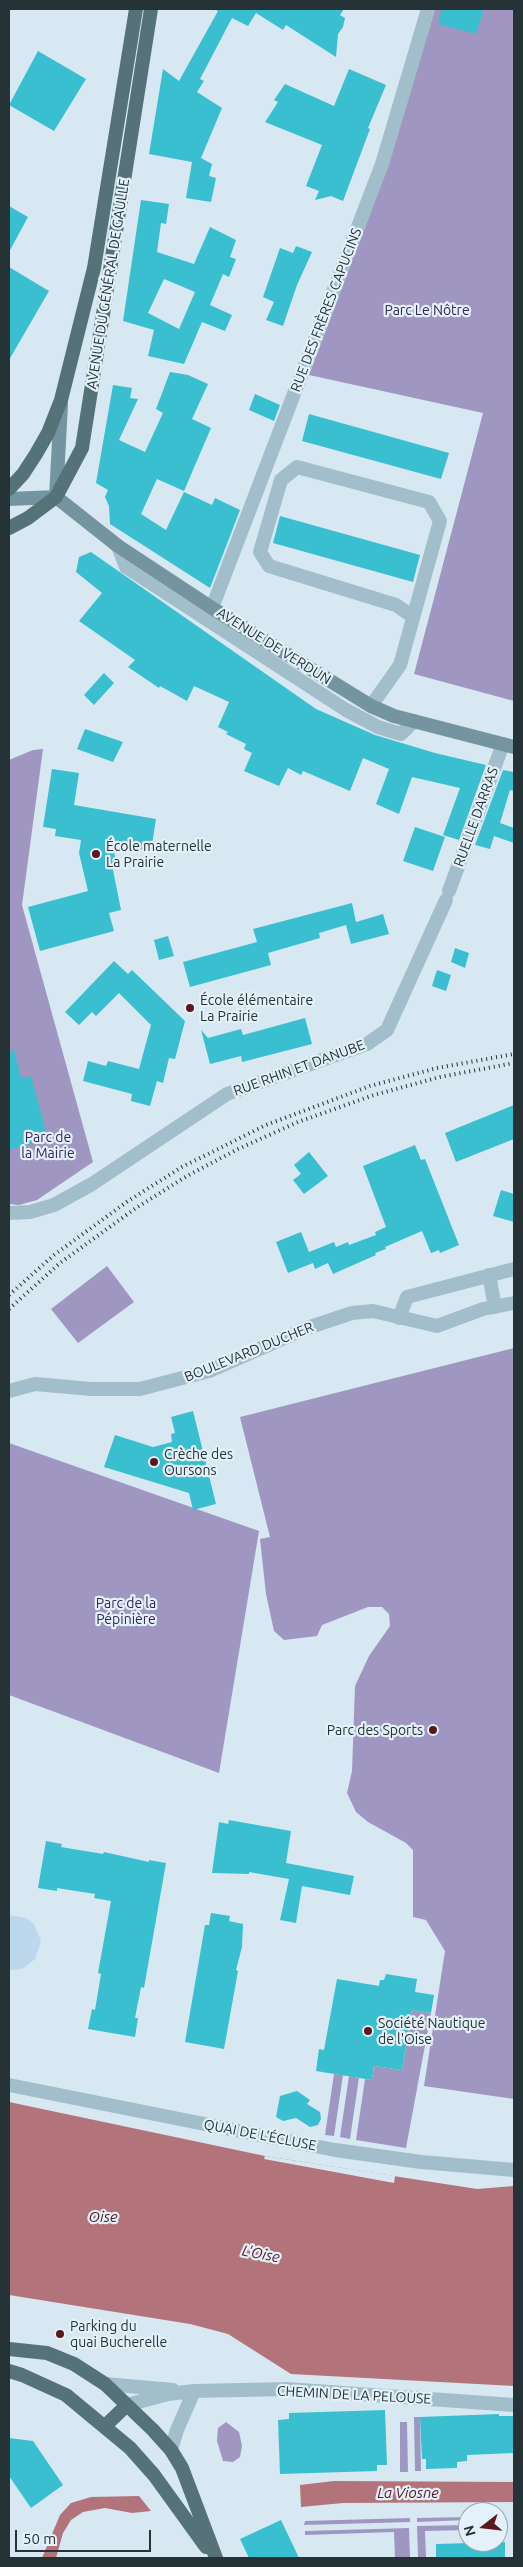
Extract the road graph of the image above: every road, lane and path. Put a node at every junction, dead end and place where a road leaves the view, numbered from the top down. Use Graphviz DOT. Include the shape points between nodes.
graph roads {
  1 [pos="136,9"];
  2 [pos="151,9"];
  3 [pos="428,9"];
  4 [pos="61,400"];
  5 [pos="9,489"];
  6 [pos="56,497"];
  7 [pos="9,499"];
  8 [pos="9,528"];
  9 [pos="118,546"];
  10 [pos="212,608"];
  11 [pos="412,616"];
  12 [pos="371,706"];
  13 [pos="414,721"];
  14 [pos="508,745"];
  15 [pos="447,896"];
  16 [pos="9,1212"];
  17 [pos="514,1269"];
  18 [pos="489,1275"];
  19 [pos="514,1303"];
  20 [pos="495,1307"];
  21 [pos="399,1318"];
  22 [pos="9,1391"];
  23 [pos="9,2085"];
  24 [pos="514,2170"];
  25 [pos="9,2349"];
  26 [pos="9,2371"];
  27 [pos="104,2384"];
  28 [pos="194,2391"];
  29 [pos="127,2405"];
  30 [pos="514,2405"];
  31 [pos="105,2426"];
  32 [pos="171,2450"];
  33 [pos="214,2558"];
  1 -- 4 [label="main road, AVENUE DU GÉNÉRAL DE GAULLE" via="94,268"];
  2 -- 6 [label="main road, AVENUE DU GÉNÉRAL DE GAULLE" via="87,424 75,465"];
  3 -- 10 [label="street, RUE DES FRÈRES CAPUCINS" via="382,164"];
  4 -- 5 [label="main road, AVENUE DU GÉNÉRAL DE GAULLE" via="36,454"];
  4 -- 6 [label="main road"];
  6 -- 7 [label="main road"];
  6 -- 8 [label="main road, AVENUE DU GÉNÉRAL DE GAULLE"];
  6 -- 9 [label="main road, AVENUE DE VERDUN"];
  9 -- 10 [label="main road, AVENUE DE VERDUN"];
  9 -- 13 [label="street" via="126,567 346,710 378,727 401,734"];
  10 -- 12 [label="main road, AVENUE DE VERDUN"];
  11 -- 11 [label="street" via="440,521 429,502 297,467 281,480 260,552 269,566 396,605"];
  11 -- 12 [label="street" via="400,665"];
  12 -- 13 [label="main road, AVENUE DE VERDUN"];
  13 -- 14 [label="main road, AVENUE DE VERDUN"];
  14 -- 15 [label="street, RUELLE DARRAS"];
  15 -- 16 [label="street, RUE RHIN ET DANUBE" via="387,1030 367,1044 227,1094 92,1184 54,1205 30,1212"];
  17 -- 18 [label="street"];
  18 -- 20 [label="street"];
  18 -- 21 [label="street" via="407,1296"];
  19 -- 20 [label="street, BOULEVARD DUCHER"];
  20 -- 21 [label="street, BOULEVARD DUCHER" via="437,1326"];
  21 -- 22 [label="street, BOULEVARD DUCHER" via="373,1311 352,1312 209,1371 140,1389 35,1384"];
  23 -- 24 [label="street, QUAI DE L'ÉCLUSE" via="335,2150"];
  25 -- 27 [label="main road" via="47,2353 74,2364"];
  26 -- 31 [label="main road" via="66,2395"];
  27 -- 28 [label="street, CHEMIN DE LA PELOUSE"];
  27 -- 29 [label="main road"];
  28 -- 29 [label="street, CHEMIN DE LA PELOUSE"];
  28 -- 30 [label="street, CHEMIN DE LA PELOUSE" via="287,2389"];
  28 -- 32 [label="street"];
  29 -- 31 [label="main road"];
  29 -- 32 [label="main road"];
  31 -- 33 [label="main road" via="154,2475"];
  32 -- 33 [label="main road" via="182,2468"];
}
